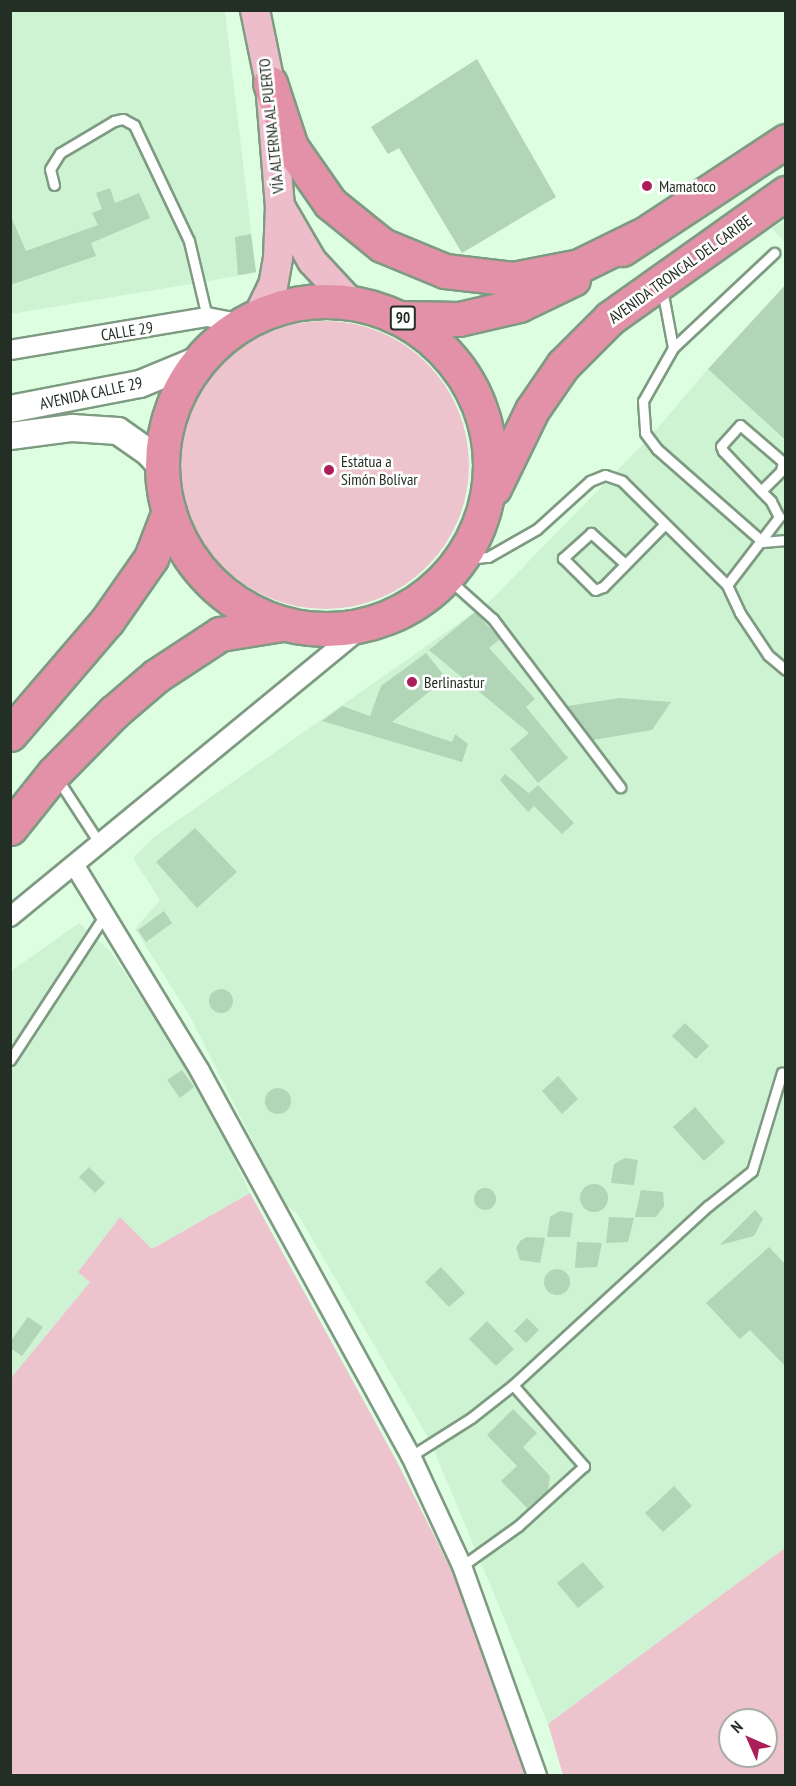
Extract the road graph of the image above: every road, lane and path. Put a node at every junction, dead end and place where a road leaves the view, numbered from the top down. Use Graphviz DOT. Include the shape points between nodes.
graph roads {
  1 [pos="255,10"];
  2 [pos="270,83"];
  3 [pos="786,141"];
  4 [pos="54,185"];
  5 [pos="786,193"];
  6 [pos="279,207"];
  7 [pos="640,236"];
  8 [pos="774,253"];
  9 [pos="660,280"];
  10 [pos="350,302"];
  11 [pos="207,317"];
  12 [pos="402,318"];
  13 [pos="250,320"];
  14 [pos="673,348"];
  15 [pos="10,350"];
  16 [pos="203,358"];
  17 [pos="10,409"];
  18 [pos="10,436"];
  19 [pos="162,467"];
  20 [pos="761,490"];
  21 [pos="487,504"];
  22 [pos="169,512"];
  23 [pos="665,524"];
  24 [pos="786,540"];
  25 [pos="763,542"];
  26 [pos="624,563"];
  27 [pos="452,568"];
  28 [pos="727,585"];
  29 [pos="282,624"];
  30 [pos="367,624"];
  31 [pos="786,670"];
  32 [pos="10,734"];
  33 [pos="54,774"];
  34 [pos="620,787"];
  35 [pos="10,828"];
  36 [pos="100,845"];
  37 [pos="75,866"];
  38 [pos="105,915"];
  39 [pos="10,917"];
  40 [pos="10,1060"];
  41 [pos="782,1072"];
  42 [pos="513,1386"];
  43 [pos="411,1456"];
  44 [pos="462,1566"];
  45 [pos="537,1776"];
  1 -- 2 [label="main road, VÍA ALTERNA AL PUERTO"];
  2 -- 6 [label="main road, VÍA ALTERNA AL PUERTO"];
  2 -- 7 [label="highway" via="291,147 330,203 382,245 445,271 513,279 579,266"];
  3 -- 7 [label="highway, 90"];
  4 -- 11 [label="lane" via="50,169 60,153 114,121 134,125 189,241"];
  5 -- 9 [label="highway, AVENIDA TRONCAL DEL CARIBE / 90"];
  6 -- 10 [label="main road, VÍA ALTERNA AL PUERTO" via="312,261"];
  6 -- 13 [label="main road, VÍA ALTERNA AL PUERTO" via="273,285"];
  7 -- 12 [label="highway, 90" via="583,275 519,305 459,319"];
  8 -- 14 [label="lane"];
  9 -- 14 [label="lane"];
  9 -- 21 [label="highway, AVENIDA TRONCAL DEL CARIBE / 90" via="610,318 563,365 532,410"];
  10 -- 12 [label="highway, 90"];
  10 -- 13 [label="highway, 90" via="303,302"];
  11 -- 13 [label="street, CALLE 29"];
  11 -- 15 [label="street, CALLE 29"];
  12 -- 21 [label="highway, 90" via="446,350 477,396 491,449"];
  13 -- 16 [label="highway, 90"];
  14 -- 25 [label="lane" via="643,401 645,433 657,449"];
  16 -- 17 [label="main road, AVENIDA CALLE 29" via="140,384"];
  16 -- 19 [label="highway, 90" via="180,390 167,428"];
  18 -- 19 [label="main road, AVENIDA CALLE 29" via="72,428 118,431"];
  19 -- 22 [label="highway, 90"];
  20 -- 20 [label="lane" via="782,471 783,462 740,425 721,446"];
  20 -- 25 [label="lane" via="779,517"];
  21 -- 27 [label="highway, 90" via="475,537"];
  22 -- 29 [label="highway, 90" via="181,542 223,594"];
  22 -- 32 [label="highway" via="151,558 107,621"];
  23 -- 26 [label="lane"];
  23 -- 27 [label="lane" via="622,481 605,475 590,481 537,529 488,557"];
  23 -- 28 [label="lane"];
  24 -- 25 [label="lane"];
  25 -- 28 [label="lane"];
  26 -- 26 [label="lane" via="595,590 563,558 591,533"];
  27 -- 30 [label="highway, 90" via="430,593 401,612"];
  27 -- 34 [label="lane"];
  28 -- 31 [label="lane" via="768,655"];
  29 -- 30 [label="highway, 90" via="324,630"];
  29 -- 33 [label="highway, 90" via="220,634 148,684"];
  30 -- 36 [label="street"];
  33 -- 35 [label="highway, 90"];
  33 -- 36 [label="lane"];
  36 -- 37 [label="street"];
  37 -- 38 [label="street"];
  37 -- 39 [label="street"];
  38 -- 40 [label="lane"];
  38 -- 43 [label="street" via="200,1071"];
  41 -- 42 [label="lane" via="752,1171 708,1206"];
  42 -- 43 [label="lane"];
  42 -- 44 [label="lane" via="584,1466 518,1526"];
  43 -- 44 [label="street"];
  44 -- 45 [label="street"];
}
